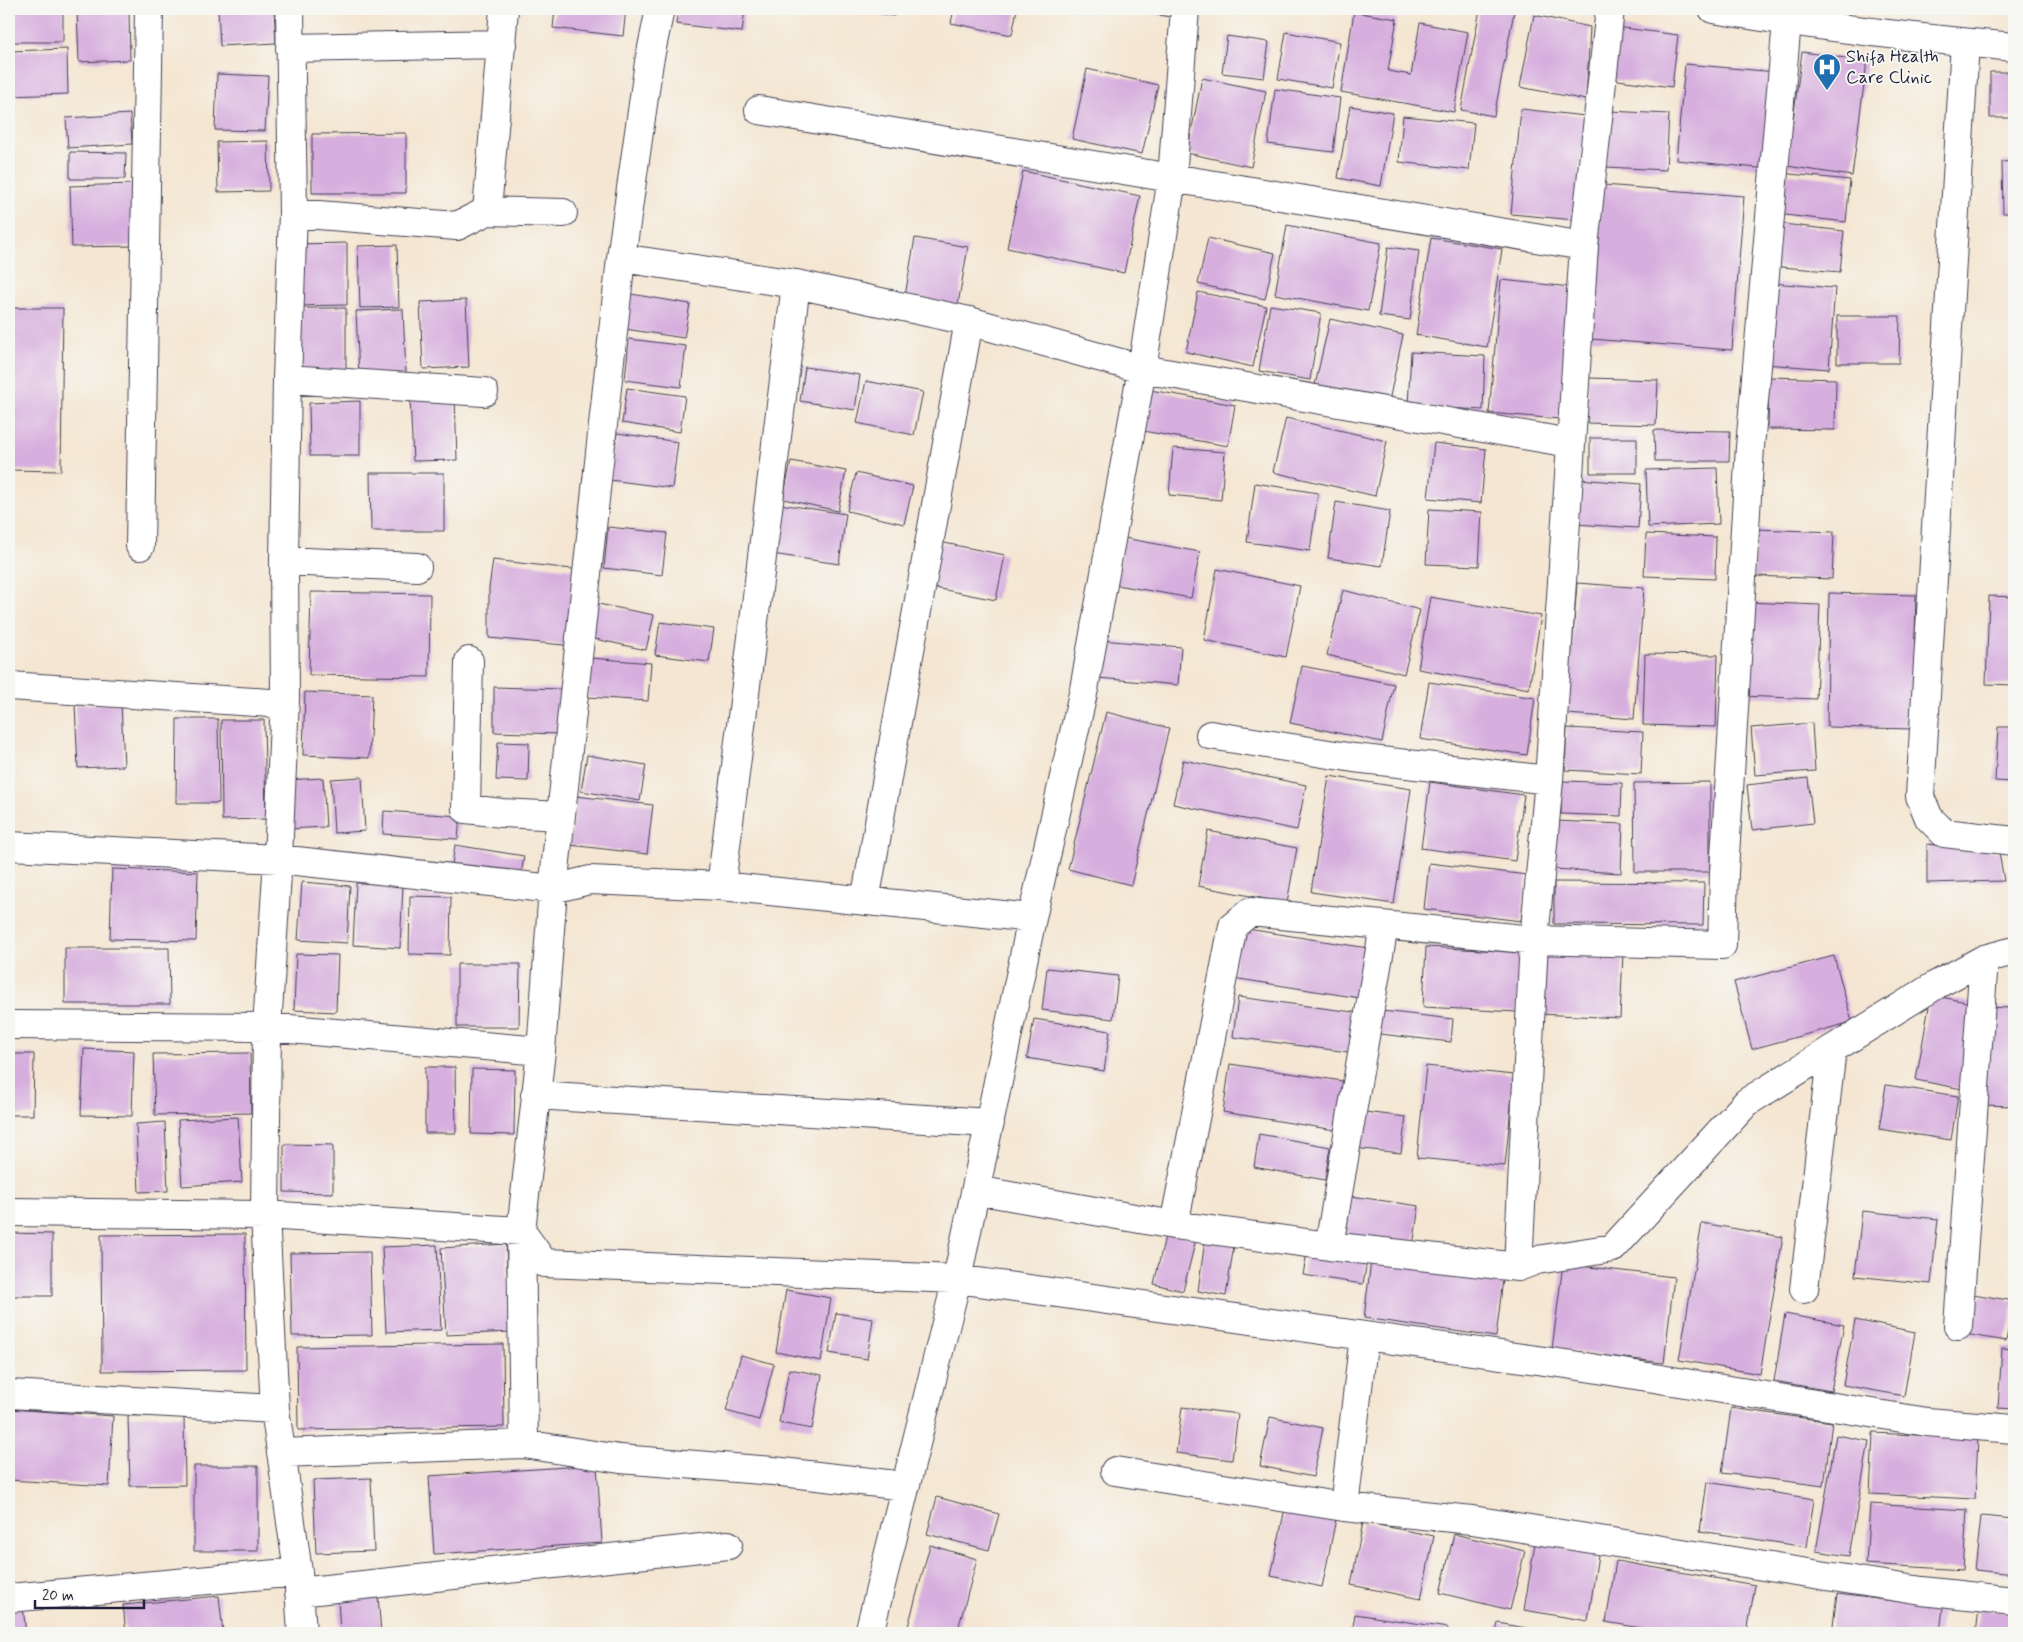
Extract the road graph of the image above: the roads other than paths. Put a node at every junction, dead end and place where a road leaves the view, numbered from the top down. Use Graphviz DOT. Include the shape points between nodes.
graph roads {
  1 [pos="149,9"];
  2 [pos="290,9"];
  3 [pos="504,9"];
  4 [pos="660,9"];
  5 [pos="1185,9"];
  6 [pos="1610,9"];
  7 [pos="1713,9"];
  8 [pos="1787,21"];
  9 [pos="1965,42"];
  10 [pos="502,44"];
  11 [pos="2014,47"];
  12 [pos="290,48"];
  13 [pos="760,110"];
  14 [pos="1172,178"];
  15 [pos="487,211"];
  16 [pos="293,213"];
  17 [pos="563,214"];
  18 [pos="1584,246"];
  19 [pos="621,258"];
  20 [pos="796,284"];
  21 [pos="969,321"];
  22 [pos="1142,369"];
  23 [pos="287,379"];
  24 [pos="484,392"];
  25 [pos="1570,442"];
  26 [pos="140,546"];
  27 [pos="284,561"];
  28 [pos="417,567"];
  29 [pos="469,661"];
  30 [pos="9,686"];
  31 [pos="285,704"];
  32 [pos="1210,735"];
  33 [pos="1549,780"];
  34 [pos="561,816"];
  35 [pos="2014,841"];
  36 [pos="9,846"];
  37 [pos="278,859"];
  38 [pos="721,886"];
  39 [pos="553,889"];
  40 [pos="865,901"];
  41 [pos="1032,918"];
  42 [pos="1384,926"];
  43 [pos="1534,940"];
  44 [pos="2014,951"];
  45 [pos="1984,959"];
  46 [pos="9,1026"];
  47 [pos="268,1027"];
  48 [pos="1832,1049"];
  49 [pos="541,1051"];
  50 [pos="535,1095"];
  51 [pos="990,1123"];
  52 [pos="976,1190"];
  53 [pos="9,1212"];
  54 [pos="265,1215"];
  55 [pos="1174,1226"];
  56 [pos="521,1231"];
  57 [pos="1329,1246"];
  58 [pos="1518,1267"];
  59 [pos="957,1279"];
  60 [pos="1804,1289"];
  61 [pos="1958,1326"];
  62 [pos="1364,1336"];
  63 [pos="9,1394"];
  64 [pos="275,1409"];
  65 [pos="2014,1429"];
  66 [pos="524,1444"];
  67 [pos="281,1453"];
  68 [pos="1115,1471"];
  69 [pos="905,1486"];
  70 [pos="1344,1507"];
  71 [pos="728,1545"];
  72 [pos="298,1582"];
  73 [pos="9,1598"];
  74 [pos="2014,1601"];
  75 [pos="302,1633"];
  76 [pos="869,1633"];
  1 -- 26 [label="street"];
  2 -- 12 [label="street"];
  3 -- 10 [label="street"];
  4 -- 19 [label="street" via="649,62"];
  5 -- 14 [label="street"];
  6 -- 18 [label="street"];
  7 -- 8 [label="street"];
  8 -- 9 [label="street"];
  8 -- 43 [label="street" via="1750,447 1722,945"];
  9 -- 11 [label="street"];
  9 -- 35 [label="street" via="1920,796 1930,818 1944,833"];
  10 -- 12 [label="street"];
  10 -- 15 [label="street"];
  12 -- 16 [label="street"];
  13 -- 14 [label="street"];
  14 -- 18 [label="street"];
  14 -- 22 [label="street"];
  15 -- 16 [label="street" via="457,226"];
  15 -- 17 [label="street"];
  16 -- 23 [label="street"];
  18 -- 25 [label="street"];
  19 -- 20 [label="street"];
  19 -- 34 [label="street"];
  20 -- 21 [label="street"];
  20 -- 38 [label="street"];
  21 -- 22 [label="street"];
  21 -- 40 [label="street"];
  22 -- 25 [label="street"];
  22 -- 41 [label="street" via="1084,689"];
  23 -- 24 [label="street"];
  23 -- 27 [label="street"];
  25 -- 33 [label="street"];
  27 -- 28 [label="street"];
  27 -- 31 [label="street"];
  29 -- 34 [label="street" via="466,809"];
  30 -- 31 [label="street"];
  31 -- 37 [label="street"];
  32 -- 33 [label="street" via="1354,758"];
  33 -- 43 [label="street"];
  34 -- 39 [label="street"];
  36 -- 37 [label="street"];
  37 -- 39 [label="street"];
  37 -- 47 [label="street"];
  38 -- 39 [label="street" via="590,880"];
  38 -- 40 [label="street"];
  39 -- 49 [label="street"];
  40 -- 41 [label="street"];
  41 -- 51 [label="street"];
  42 -- 43 [label="street"];
  42 -- 55 [label="street" via="1250,912 1233,926"];
  42 -- 57 [label="street"];
  43 -- 58 [label="street"];
  44 -- 45 [label="street"];
  45 -- 48 [label="street"];
  45 -- 61 [label="street"];
  46 -- 47 [label="street"];
  47 -- 49 [label="street"];
  47 -- 54 [label="street"];
  48 -- 58 [label="street" via="1747,1102 1613,1248 1538,1260"];
  48 -- 60 [label="street"];
  49 -- 50 [label="street"];
  50 -- 51 [label="street"];
  50 -- 56 [label="street"];
  51 -- 52 [label="street"];
  52 -- 55 [label="street"];
  52 -- 59 [label="street"];
  53 -- 54 [label="street"];
  54 -- 56 [label="street"];
  54 -- 64 [label="street"];
  55 -- 57 [label="street"];
  56 -- 59 [label="street" via="544,1263"];
  56 -- 66 [label="street"];
  57 -- 58 [label="street"];
  59 -- 62 [label="street"];
  59 -- 69 [label="street"];
  62 -- 65 [label="street" via="1927,1422"];
  62 -- 70 [label="street"];
  63 -- 64 [label="street"];
  64 -- 67 [label="street"];
  66 -- 67 [label="street"];
  66 -- 69 [label="street" via="620,1458"];
  67 -- 72 [label="street"];
  68 -- 70 [label="street"];
  69 -- 76 [label="street"];
  70 -- 74 [label="street" via="1472,1520 1922,1590"];
  71 -- 72 [label="street"];
  72 -- 73 [label="street"];
  72 -- 75 [label="street"];
}
